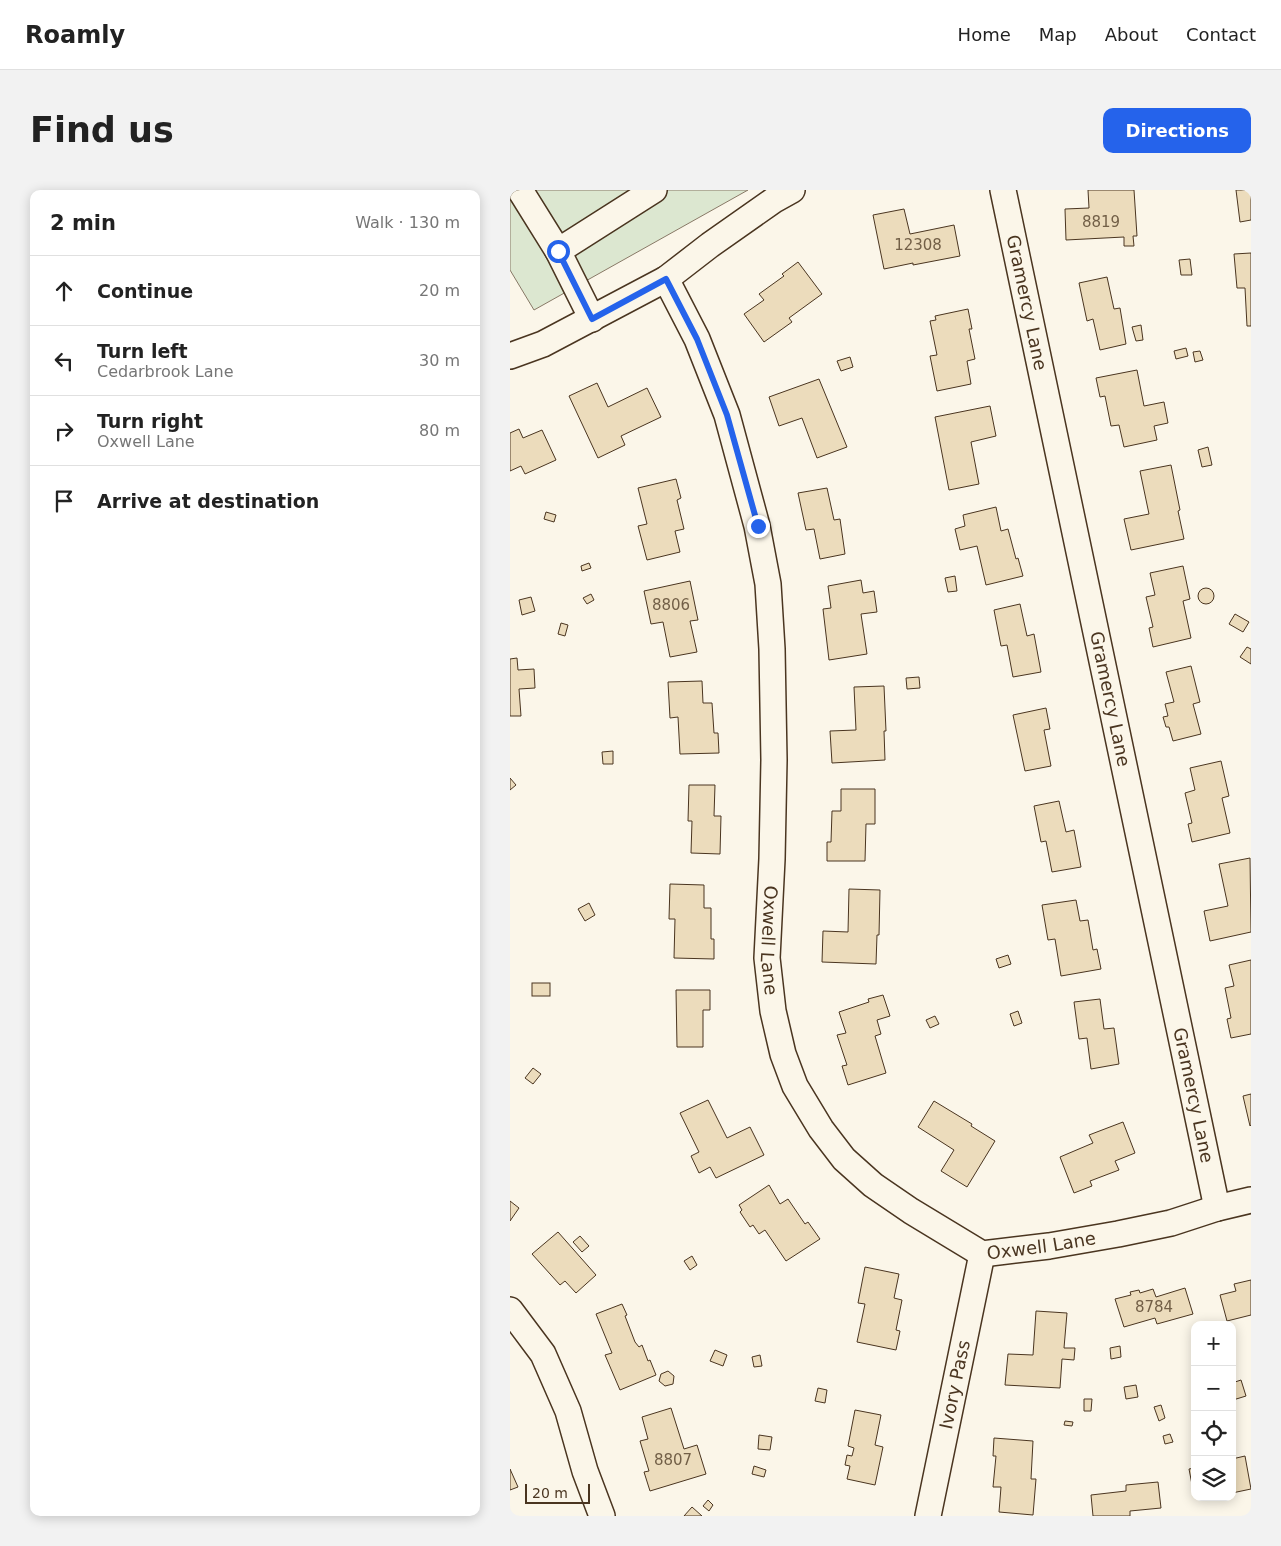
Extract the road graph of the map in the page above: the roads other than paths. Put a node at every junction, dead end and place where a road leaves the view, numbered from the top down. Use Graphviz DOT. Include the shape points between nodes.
graph roads {
  1 [pos="520,190"];
  2 [pos="654,190"];
  3 [pos="792,190"];
  4 [pos="1003,190"];
  5 [pos="558,251"];
  6 [pos="666,279"];
  7 [pos="592,319"];
  8 [pos="510,356"];
  9 [pos="1251,1200"];
  10 [pos="1217,1208"];
  11 [pos="982,1254"];
  12 [pos="510,1310"];
  13 [pos="602,1516"];
  14 [pos="928,1516"];
  1 -- 5 [label="street"];
  2 -- 5 [label="street"];
  3 -- 6 [label="street"];
  4 -- 10 [label="street, Gramercy Lane"];
  5 -- 7 [label="street"];
  6 -- 7 [label="street"];
  6 -- 11 [label="street, Oxwell Lane" via="697,339 727,415 758,526 768,584 774,760 767,958 773,1012 783,1054 799,1093 844,1158 911,1211"];
  7 -- 8 [label="street" via="543,344"];
  9 -- 10 [label="street, Oxwell Lane"];
  10 -- 11 [label="street, Oxwell Lane" via="1171,1223 1118,1234"];
  11 -- 14 [label="street, Ivory Pass"];
  12 -- 13 [label="street" via="543,1354 568,1411"];
}
